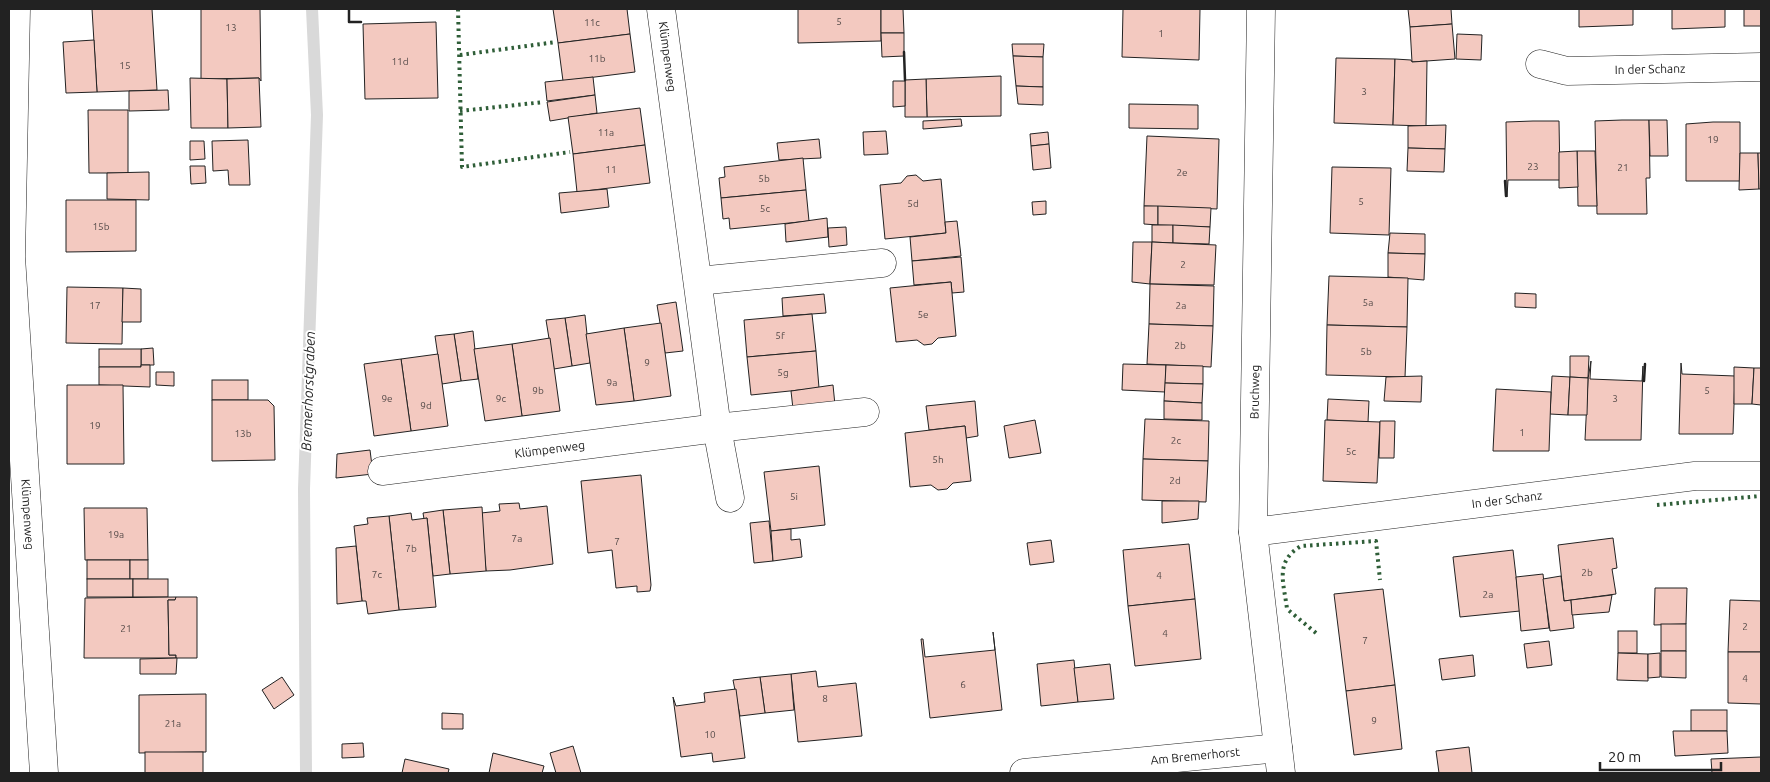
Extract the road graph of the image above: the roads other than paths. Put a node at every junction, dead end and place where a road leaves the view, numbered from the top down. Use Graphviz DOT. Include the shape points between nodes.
graph roads {
  1 [pos="16,9"];
  2 [pos="661,9"];
  3 [pos="1261,9"];
  4 [pos="1540,64"];
  5 [pos="1761,67"];
  6 [pos="10,257"];
  7 [pos="882,263"];
  8 [pos="698,281"];
  9 [pos="865,412"];
  10 [pos="717,428"];
  11 [pos="382,471"];
  12 [pos="1761,476"];
  13 [pos="730,498"];
  14 [pos="1253,532"];
  15 [pos="1280,761"];
  16 [pos="44,773"];
  17 [pos="1024,773"];
  1 -- 6 [label="street, Klümpenweg"];
  2 -- 8 [label="street, Klümpenweg"];
  3 -- 14 [label="street, Bruchweg"];
  4 -- 5 [label="street, In der Schanz" via="1567,71"];
  6 -- 16 [label="street, Klümpenweg"];
  7 -- 8 [label="street"];
  8 -- 10 [label="street, Klümpenweg"];
  9 -- 10 [label="street, Klümpenweg"];
  10 -- 11 [label="street, Klümpenweg"];
  10 -- 13 [label="street, Klümpenweg"];
  12 -- 14 [label="street, In der Schanz" via="1695,476"];
  14 -- 15 [label="street, Bruchweg"];
  15 -- 17 [label="street, Am Bremerhorst"];
}
